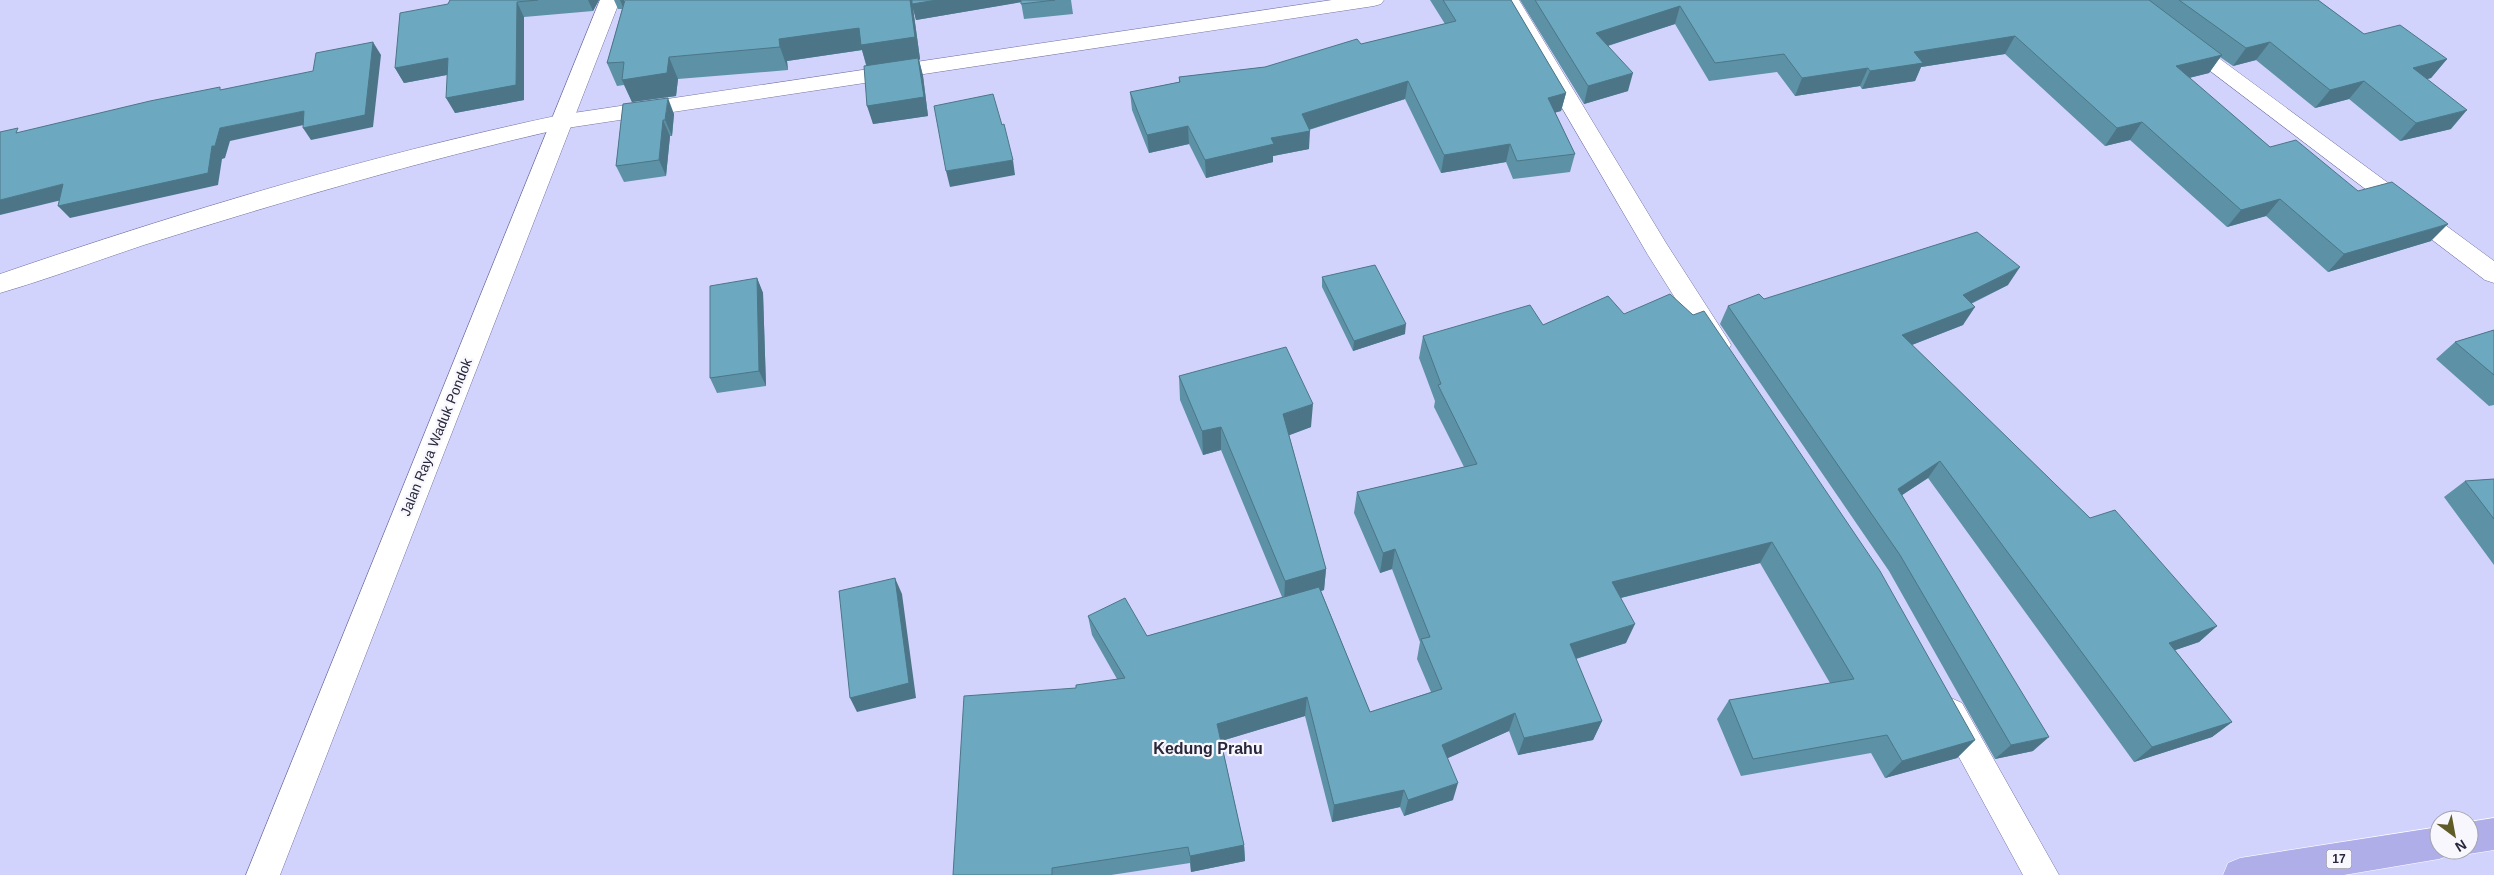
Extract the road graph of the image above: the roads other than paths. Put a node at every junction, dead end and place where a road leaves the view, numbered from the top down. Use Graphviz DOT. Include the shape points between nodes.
graph roads {
  1 [pos="610,0"];
  2 [pos="1374,0"];
  3 [pos="1509,0"];
  4 [pos="2127,0"];
  5 [pos="560,122"];
  6 [pos="2494,274"];
  7 [pos="0,284"];
  8 [pos="1731,365"];
  9 [pos="1940,694"];
  10 [pos="2494,834"];
  11 [pos="2479,836"];
  12 [pos="2429,845"];
  13 [pos="263,875"];
  14 [pos="2042,875"];
  15 [pos="2240,875"];
  1 -- 5 [label="street, Jalan Raya Waduk Pondok"];
  2 -- 5 [label="street"];
  3 -- 8 [label="street" via="1657,249"];
  4 -- 6 [label="street"];
  5 -- 7 [label="street" via="302,188"];
  5 -- 13 [label="street, Jalan Raya Waduk Pondok" via="517,239"];
  9 -- 14 [label="street"];
  10 -- 11 [label="highway"];
  12 -- 15 [label="highway, 17"];
}
